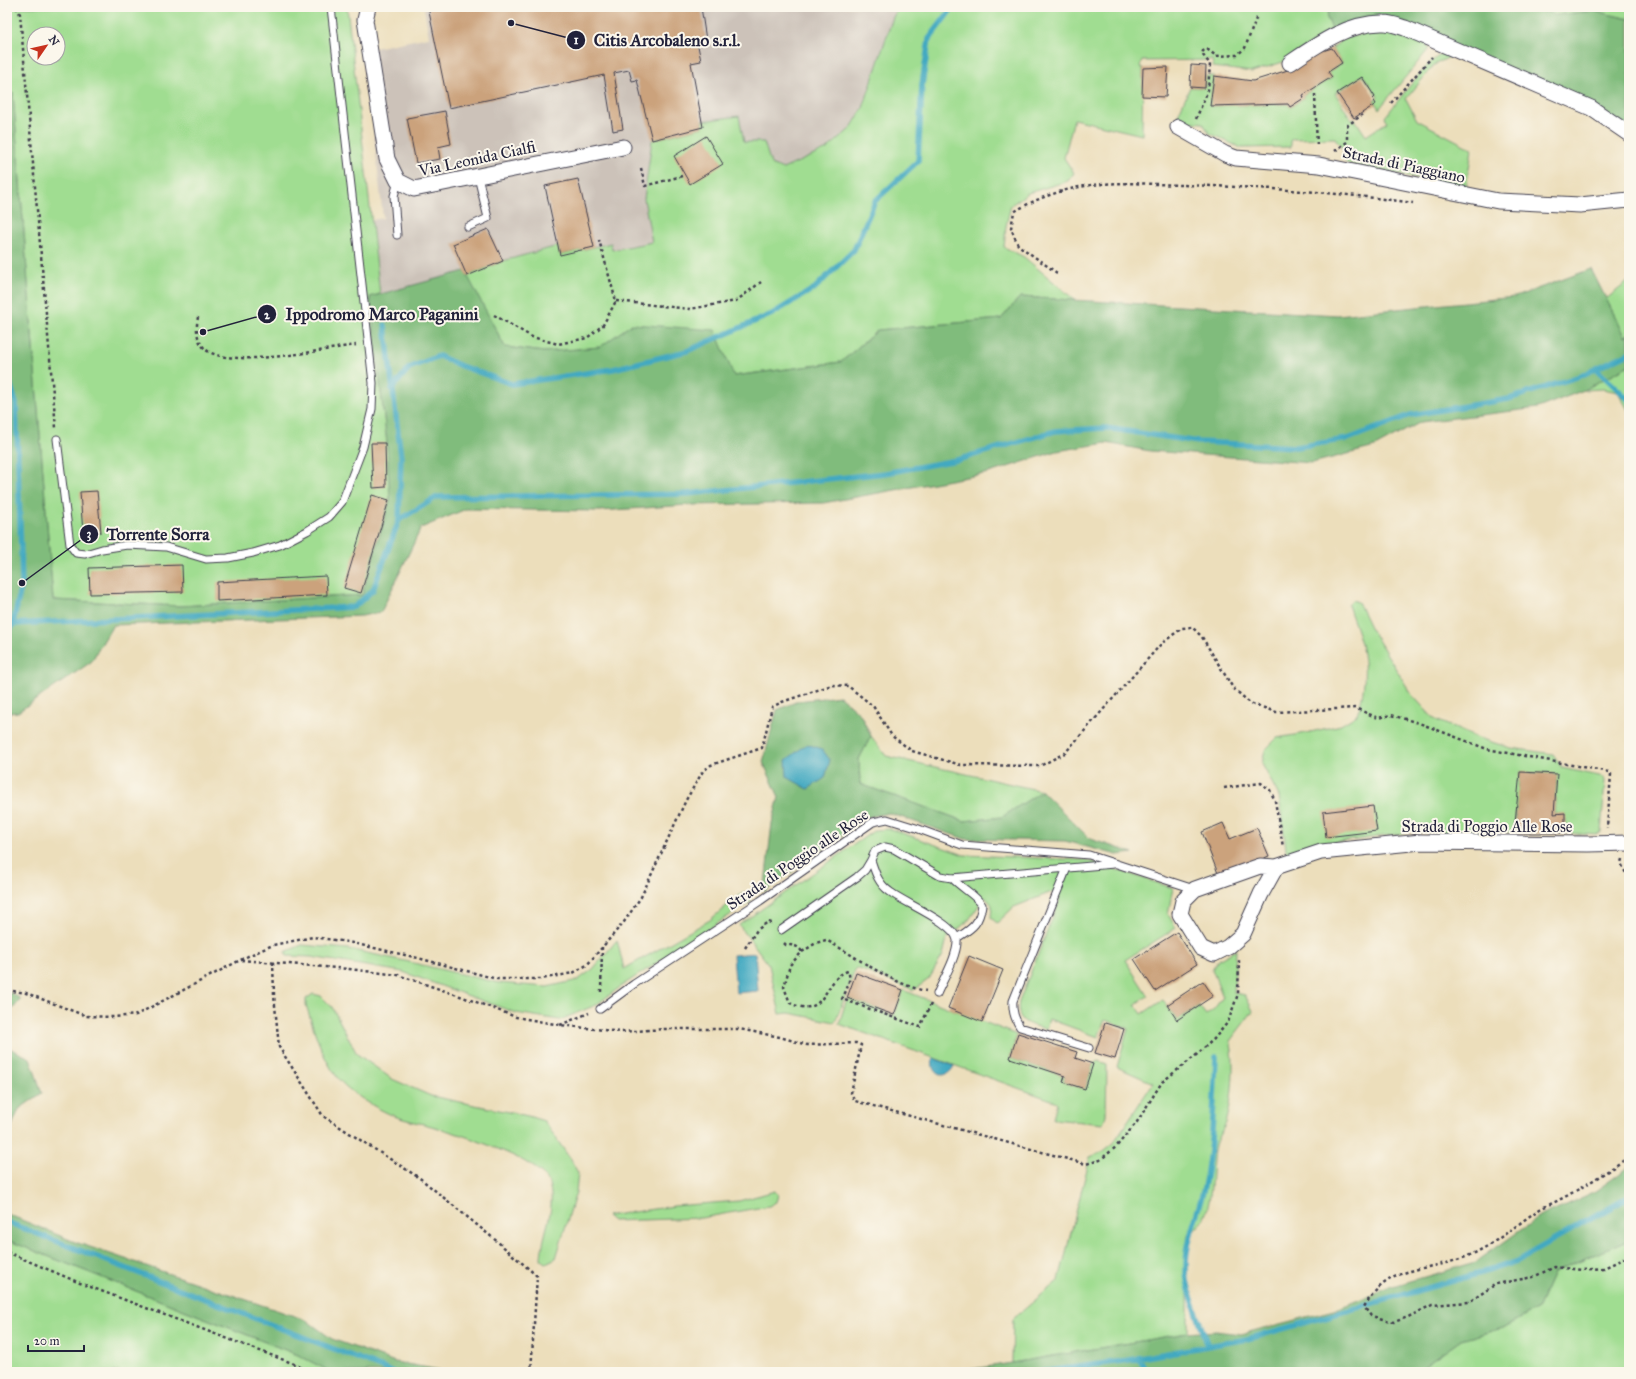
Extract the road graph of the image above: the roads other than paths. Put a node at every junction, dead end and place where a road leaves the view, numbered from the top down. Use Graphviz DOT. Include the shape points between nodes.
graph roads {
  1 [pos="331,7"];
  2 [pos="368,7"];
  3 [pos="1290,63"];
  4 [pos="1178,127"];
  5 [pos="1629,134"];
  6 [pos="623,147"];
  7 [pos="478,177"];
  8 [pos="398,181"];
  9 [pos="1629,200"];
  10 [pos="468,227"];
  11 [pos="398,236"];
  12 [pos="57,439"];
  13 [pos="1629,843"];
  14 [pos="871,860"];
  15 [pos="1116,864"];
  16 [pos="1281,865"];
  17 [pos="1067,868"];
  18 [pos="952,878"];
  19 [pos="1194,889"];
  20 [pos="781,930"];
  21 [pos="957,938"];
  22 [pos="937,994"];
  23 [pos="600,1009"];
  24 [pos="1089,1048"];
  1 -- 12 [label="lane" via="372,383 372,409 363,447 342,502 329,517 307,531 273,547 228,558 206,559 166,547 127,545 85,554 76,553 70,545"];
  2 -- 8 [label="street, Via Leonida Cialfi" via="365,20 386,159"];
  3 -- 5 [label="street" via="1334,35 1364,25 1385,22 1405,28 1591,108"];
  4 -- 9 [label="street, Strada di Piaggiano" via="1236,158 1319,165 1498,202 1580,205"];
  6 -- 7 [label="street, Via Leonida Cialfi"];
  7 -- 8 [label="street, Via Leonida Cialfi" via="414,190"];
  7 -- 10 [label="lane" via="488,218"];
  8 -- 11 [label="lane" via="394,196"];
  13 -- 16 [label="street, Strada di Poggio Alle Rose" via="1421,842 1321,852"];
  14 -- 18 [label="lane" via="875,851 885,847 894,849 940,876"];
  14 -- 20 [label="lane" via="857,877"];
  14 -- 21 [label="lane" via="877,878 888,891 951,929"];
  15 -- 17 [label="lane"];
  15 -- 19 [label="lane, Strada di Poggio alle Rose"];
  15 -- 23 [label="lane, Strada di Poggio alle Rose" via="1089,855 962,845 887,819 873,822"];
  16 -- 19 [label="street, Strada di Poggio Alle Rose" via="1260,866"];
  16 -- 19 [label="street" via="1260,894 1243,934 1228,947 1214,954 1201,948 1180,914 1183,901"];
  17 -- 18 [label="lane"];
  17 -- 24 [label="lane" via="1013,1001 1012,1010 1020,1027"];
  18 -- 21 [label="lane" via="982,905 975,925"];
  21 -- 22 [label="lane" via="956,950"];
}
